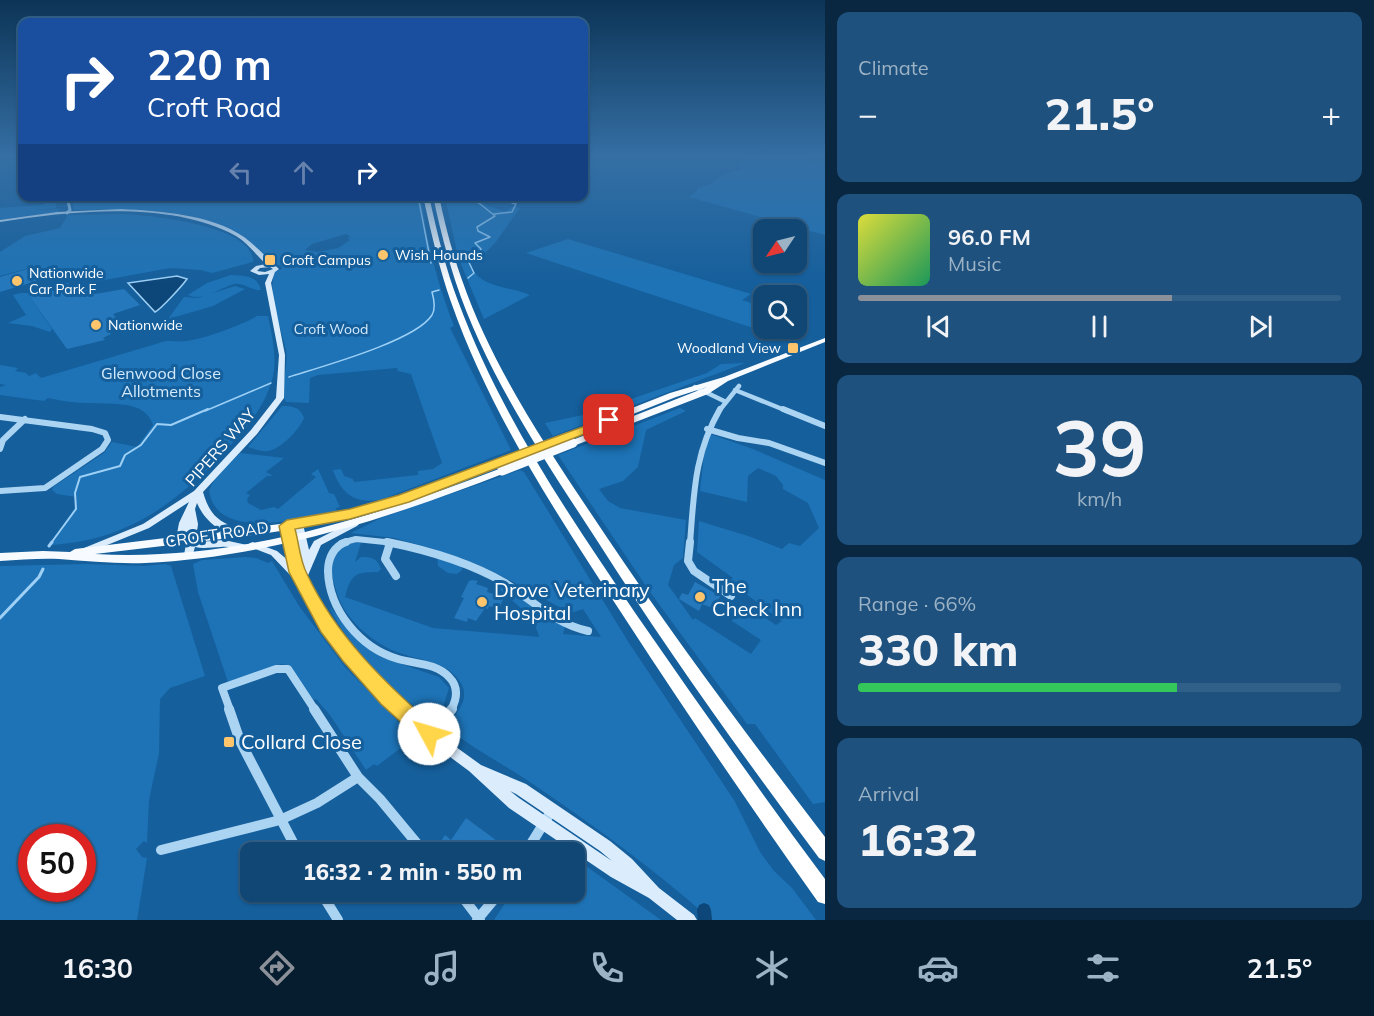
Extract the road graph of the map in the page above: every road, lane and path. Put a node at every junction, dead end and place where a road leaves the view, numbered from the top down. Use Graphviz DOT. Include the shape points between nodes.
graph roads {
  1 [pos="67,201"];
  2 [pos="427,201"];
  3 [pos="437,201"];
  4 [pos="68,210"];
  5 [pos="0,221"];
  6 [pos="259,255"];
  7 [pos="272,268"];
  8 [pos="255,270"];
  9 [pos="268,283"];
  10 [pos="825,340"];
  11 [pos="727,379"];
  12 [pos="695,387"];
  13 [pos="705,392"];
  14 [pos="724,401"];
  15 [pos="0,417"];
  16 [pos="25,419"];
  17 [pos="825,426"];
  18 [pos="707,429"];
  19 [pos="570,440"];
  20 [pos="0,449"];
  21 [pos="825,463"];
  22 [pos="500,467"];
  23 [pos="0,491"];
  24 [pos="198,492"];
  25 [pos="360,521"];
  26 [pos="292,525"];
  27 [pos="237,532"];
  28 [pos="301,536"];
  29 [pos="290,538"];
  30 [pos="188,540"];
  31 [pos="390,543"];
  32 [pos="249,546"];
  33 [pos="82,552"];
  34 [pos="67,555"];
  35 [pos="189,555"];
  36 [pos="0,557"];
  37 [pos="308,565"];
  38 [pos="396,576"];
  39 [pos="301,582"];
  40 [pos="731,596"];
  41 [pos="588,631"];
  42 [pos="429,734"];
  43 [pos="474,767"];
  44 [pos="358,777"];
  45 [pos="552,809"];
  46 [pos="280,820"];
  47 [pos="544,824"];
  48 [pos="292,842"];
  49 [pos="416,842"];
  50 [pos="532,842"];
  51 [pos="160,850"];
  52 [pos="825,852"];
  53 [pos="654,893"];
  54 [pos="825,894"];
  55 [pos="327,902"];
  56 [pos="466,902"];
  57 [pos="492,902"];
  58 [pos="479,919"];
  59 [pos="338,920"];
  60 [pos="689,920"];
  1 -- 4 [label="street"];
  2 -- 54 [label="highway" via="440,263 463,324 537,469 691,709"];
  3 -- 52 [label="highway" via="446,244 466,302 510,391 555,468 640,599"];
  4 -- 5 [label="main road"];
  4 -- 6 [label="main road" via="191,219 233,233"];
  6 -- 7 [label="main road"];
  6 -- 8 [label="main road"];
  7 -- 8 [label="main road"];
  7 -- 9 [label="main road"];
  8 -- 9 [label="main road"];
  9 -- 24 [label="main road, PIPERS WAY" via="282,355 280,398"];
  10 -- 11 [label="main road"];
  11 -- 12 [label="main road, CROFT ROAD"];
  11 -- 13 [label="main road, CROFT ROAD"];
  12 -- 13 [label="street"];
  12 -- 19 [label="main road, CROFT ROAD"];
  13 -- 14 [label="street"];
  13 -- 19 [label="main road, CROFT ROAD"];
  14 -- 17 [label="street" via="737,388"];
  14 -- 18 [label="street"];
  15 -- 16 [label="street"];
  16 -- 20 [label="street" via="3,440"];
  16 -- 23 [label="street" via="99,430 108,440 102,449 45,488"];
  18 -- 21 [label="street" via="769,443"];
  18 -- 40 [label="street" via="695,474 688,561 694,571"];
  19 -- 22 [label="main road, CROFT ROAD, bridge"];
  22 -- 25 [label="main road, CROFT ROAD" via="422,501"];
  22 -- 26 [label="main road, CROFT ROAD" via="394,502"];
  24 -- 27 [label="main road" via="207,516"];
  24 -- 30 [label="main road, PIPERS WAY" via="183,525"];
  24 -- 33 [label="main road" via="146,526"];
  25 -- 28 [label="main road, CROFT ROAD"];
  25 -- 37 [label="main road" via="319,541"];
  26 -- 27 [label="main road, CROFT ROAD"];
  26 -- 28 [label="main road"];
  26 -- 29 [label="main road"];
  27 -- 30 [label="main road, CROFT ROAD"];
  28 -- 29 [label="main road, CROFT ROAD"];
  28 -- 37 [label="main road"];
  29 -- 32 [label="main road, CROFT ROAD"];
  29 -- 39 [label="main road"];
  30 -- 32 [label="main road" via="200,545"];
  30 -- 33 [label="main road, CROFT ROAD"];
  30 -- 35 [label="main road, PIPERS WAY"];
  31 -- 38 [label="street" via="385,559"];
  31 -- 41 [label="street" via="485,572 559,621"];
  31 -- 42 [label="street" via="366,538 343,542 330,552 327,570 338,609 360,636 405,661 442,670 452,680 457,692 455,703"];
  32 -- 35 [label="main road, CROFT ROAD"];
  32 -- 39 [label="main road" via="269,550 282,558"];
  33 -- 34 [label="main road, CROFT ROAD"];
  34 -- 35 [label="main road, CROFT ROAD" via="125,560"];
  34 -- 36 [label="main road, CROFT ROAD"];
  37 -- 39 [label="main road"];
  39 -- 42 [label="main road" via="349,656 394,705"];
  42 -- 43 [label="main road"];
  43 -- 45 [label="main road"];
  43 -- 47 [label="main road"];
  44 -- 46 [label="street" via="318,803"];
  44 -- 46 [label="street" via="288,669 276,669 222,688 240,741"];
  44 -- 49 [label="street"];
  45 -- 47 [label="street"];
  45 -- 53 [label="main road" via="619,856"];
  46 -- 48 [label="street"];
  46 -- 51 [label="street"];
  47 -- 50 [label="street"];
  47 -- 53 [label="main road"];
  53 -- 60 [label="main road"];
  55 -- 59 [label="street"];
  56 -- 58 [label="street"];
  57 -- 58 [label="street"];
}
